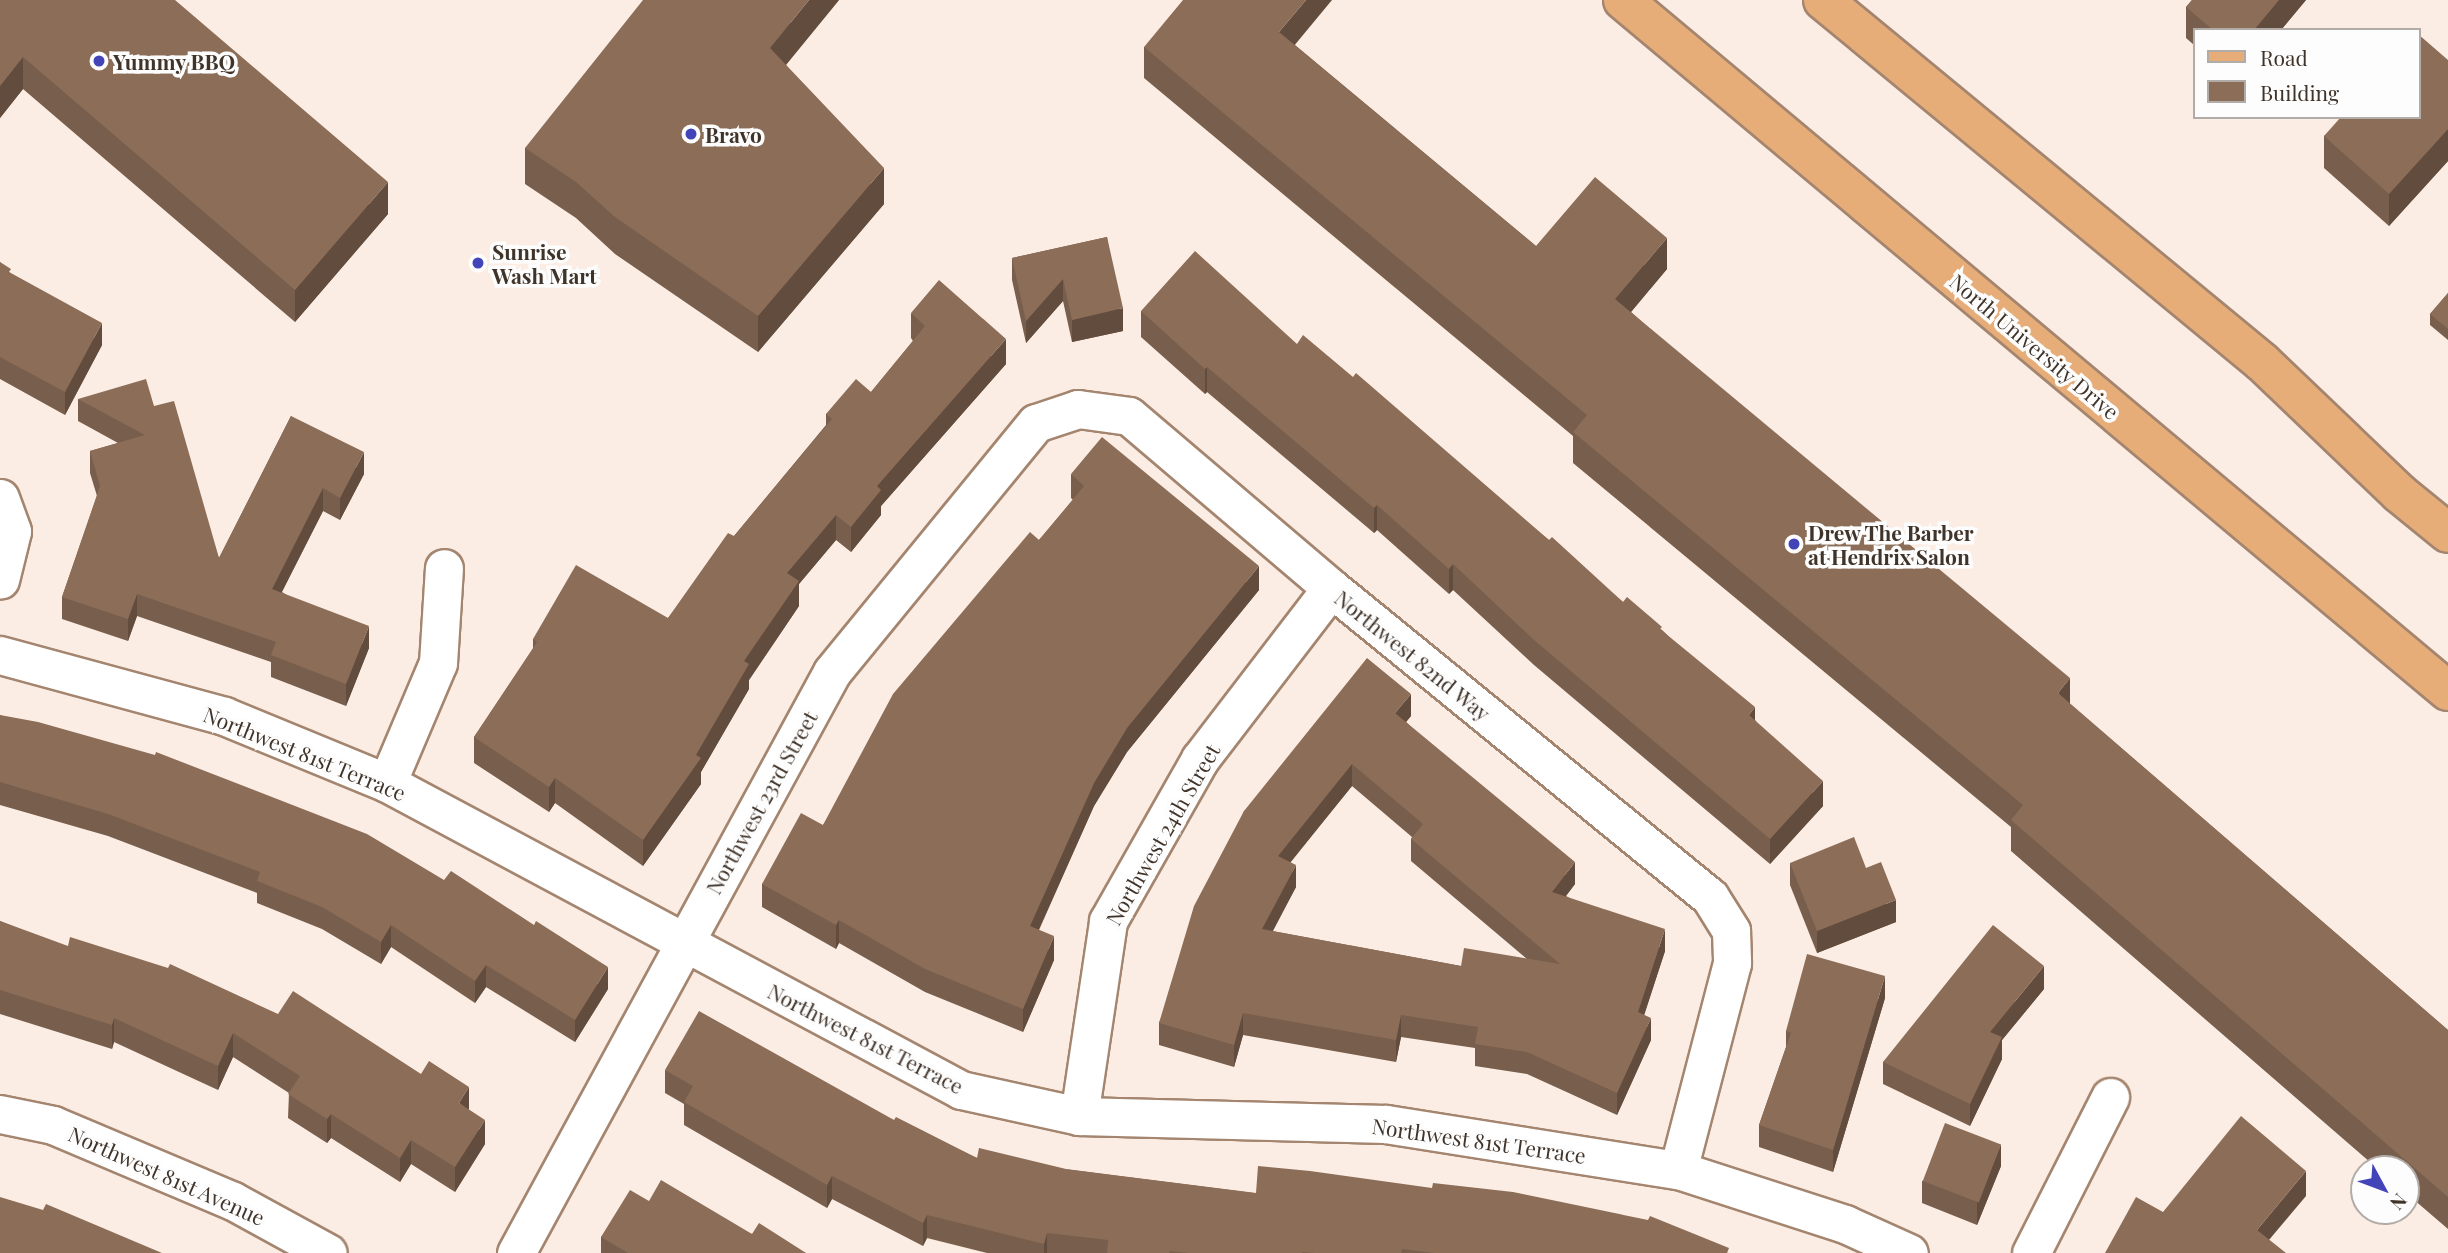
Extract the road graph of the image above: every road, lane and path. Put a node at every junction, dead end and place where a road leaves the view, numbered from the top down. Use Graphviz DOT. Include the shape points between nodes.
graph roads {
  1 [pos="1622,0"];
  2 [pos="1823,0"];
  3 [pos="1078,409"];
  4 [pos="0,498"];
  5 [pos="2448,533"];
  6 [pos="444,568"];
  7 [pos="0,580"];
  8 [pos="1331,588"];
  9 [pos="0,656"];
  10 [pos="2448,691"];
  11 [pos="387,783"];
  12 [pos="683,944"];
  13 [pos="2110,1097"];
  14 [pos="0,1114"];
  15 [pos="1079,1116"];
  16 [pos="1678,1170"];
  17 [pos="328,1253"];
  18 [pos="516,1253"];
  19 [pos="1909,1253"];
  20 [pos="2031,1253"];
  1 -- 10 [label="main road, North University Drive"];
  2 -- 5 [label="main road" via="2262,362 2399,493"];
  3 -- 8 [label="street, Northwest 82nd Way" via="1129,416"];
  3 -- 12 [label="street, Northwest 23rd Street" via="1036,423 832,672"];
  4 -- 7 [label="street" via="12,531"];
  6 -- 11 [label="street" via="438,663"];
  8 -- 15 [label="street, Northwest 24th Street" via="1200,759 1108,921"];
  8 -- 16 [label="street, Northwest 82nd Way" via="1710,897 1731,931 1732,963"];
  9 -- 11 [label="street, Northwest 81st Terrace" via="225,716"];
  11 -- 12 [label="street, Northwest 81st Terrace"];
  12 -- 15 [label="street, Northwest 81st Terrace" via="961,1090"];
  12 -- 18 [label="street, Northwest 23rd Street"];
  13 -- 20 [label="street"];
  14 -- 17 [label="street, Northwest 81st Avenue" via="53,1125 220,1195"];
  15 -- 16 [label="street, Northwest 81st Terrace" via="1386,1124"];
  16 -- 19 [label="street, Northwest 81st Terrace" via="1845,1224"];
}
